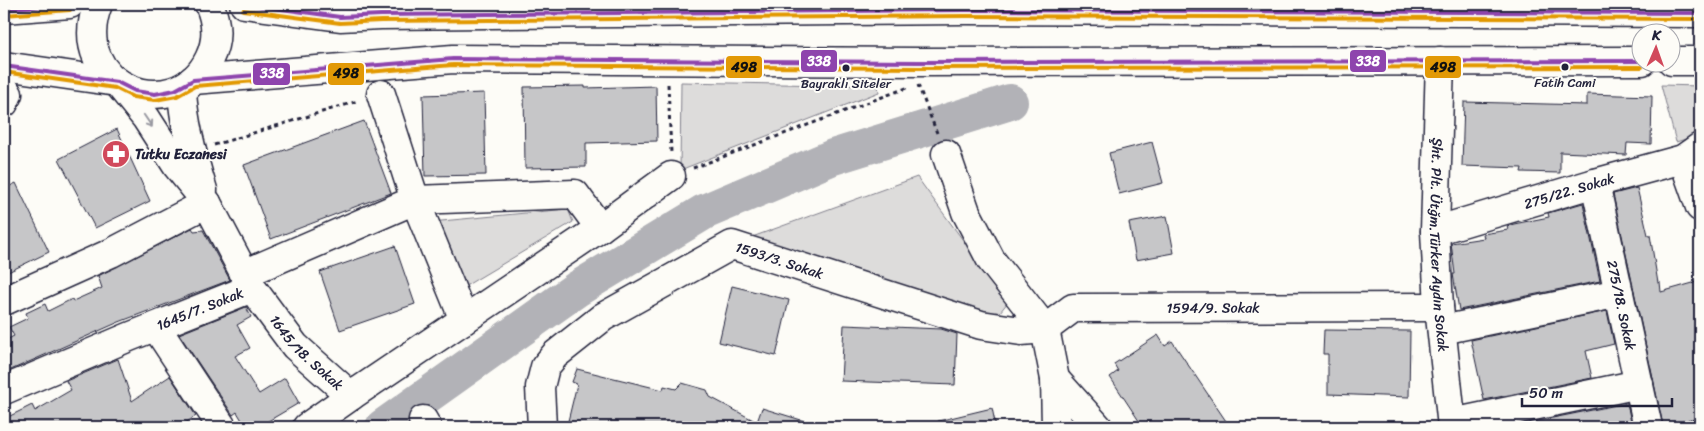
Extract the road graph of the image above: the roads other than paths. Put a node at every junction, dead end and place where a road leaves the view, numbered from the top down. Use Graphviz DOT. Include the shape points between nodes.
graph roads {
  1 [pos="14,4"];
  2 [pos="70,4"];
  3 [pos="98,4"];
  4 [pos="209,4"];
  5 [pos="244,4"];
  6 [pos="4,8"];
  7 [pos="1487,8"];
  8 [pos="1700,13"];
  9 [pos="1700,60"];
  10 [pos="1440,61"];
  11 [pos="1632,61"];
  12 [pos="1682,61"];
  13 [pos="4,66"];
  14 [pos="193,80"];
  15 [pos="118,82"];
  16 [pos="4,88"];
  17 [pos="381,94"];
  18 [pos="4,103"];
  19 [pos="1691,153"];
  20 [pos="946,154"];
  21 [pos="671,164"];
  22 [pos="1595,183"];
  23 [pos="415,200"];
  24 [pos="207,203"];
  25 [pos="1700,207"];
  26 [pos="600,228"];
  27 [pos="1435,231"];
  28 [pos="248,281"];
  29 [pos="1619,293"];
  30 [pos="4,302"];
  31 [pos="1441,318"];
  32 [pos="464,320"];
  33 [pos="156,327"];
  34 [pos="1045,329"];
  35 [pos="1055,379"];
  36 [pos="1639,384"];
  37 [pos="4,390"];
  38 [pos="351,396"];
  39 [pos="214,424"];
  40 [pos="1452,425"];
  41 [pos="307,427"];
  42 [pos="542,427"];
  43 [pos="1056,427"];
  44 [pos="1098,427"];
  45 [pos="1648,427"];
  1 -- 6 [label="street"];
  2 -- 6 [label="street"];
  3 -- 15 [label="street, 1645/7. Sokak" via="92,18 95,54 104,70"];
  4 -- 14 [label="street" via="216,32 213,50 205,67"];
  5 -- 7 [label="street" via="340,17 389,14"];
  7 -- 8 [label="street"];
  9 -- 12 [label="street"];
  10 -- 11 [label="street"];
  10 -- 14 [label="street" via="454,59"];
  10 -- 27 [label="street, Şht. Plt. Ütğm.Türker Aydın Sokak"];
  13 -- 15 [label="street"];
  14 -- 15 [label="street" via="175,90 155,94 135,91"];
  14 -- 24 [label="street" via="182,92 183,107 191,151"];
  15 -- 24 [label="street, 1645/7. Sokak, one-way"];
  16 -- 18 [label="street" via="8,94"];
  17 -- 23 [label="street"];
  19 -- 22 [label="street, 275/22. Sokak"];
  19 -- 25 [label="street"];
  20 -- 34 [label="street" via="966,212 991,260"];
  21 -- 26 [label="street"];
  22 -- 27 [label="street, 275/22. Sokak"];
  22 -- 29 [label="street, 275/18. Sokak"];
  23 -- 26 [label="street" via="575,194"];
  23 -- 28 [label="street"];
  23 -- 32 [label="street"];
  24 -- 28 [label="street, 1645/7. Sokak"];
  24 -- 30 [label="street" via="111,253"];
  26 -- 32 [label="street"];
  27 -- 31 [label="street, Şht. Plt. Ütğm.Türker Aydın Sokak"];
  28 -- 33 [label="street, 1645/7. Sokak"];
  28 -- 38 [label="street, 1645/18. Sokak" via="295,346"];
  29 -- 31 [label="street, 1594/9. Sokak"];
  29 -- 36 [label="street, 275/18. Sokak"];
  31 -- 34 [label="street, 1594/9. Sokak" via="1073,308"];
  31 -- 40 [label="street, Şht. Plt. Ütğm.Türker Aydın Sokak"];
  32 -- 38 [label="street"];
  33 -- 37 [label="street, 1645/7. Sokak"];
  33 -- 39 [label="street"];
  34 -- 35 [label="street"];
  34 -- 42 [label="street, 1593/3. Sokak" via="1021,331 981,325 732,245 603,317 555,355 544,367 540,387"];
  35 -- 43 [label="street"];
  35 -- 44 [label="street"];
  36 -- 40 [label="street"];
  36 -- 45 [label="street, 275/18. Sokak"];
  38 -- 41 [label="street, 1645/18. Sokak"];
}
